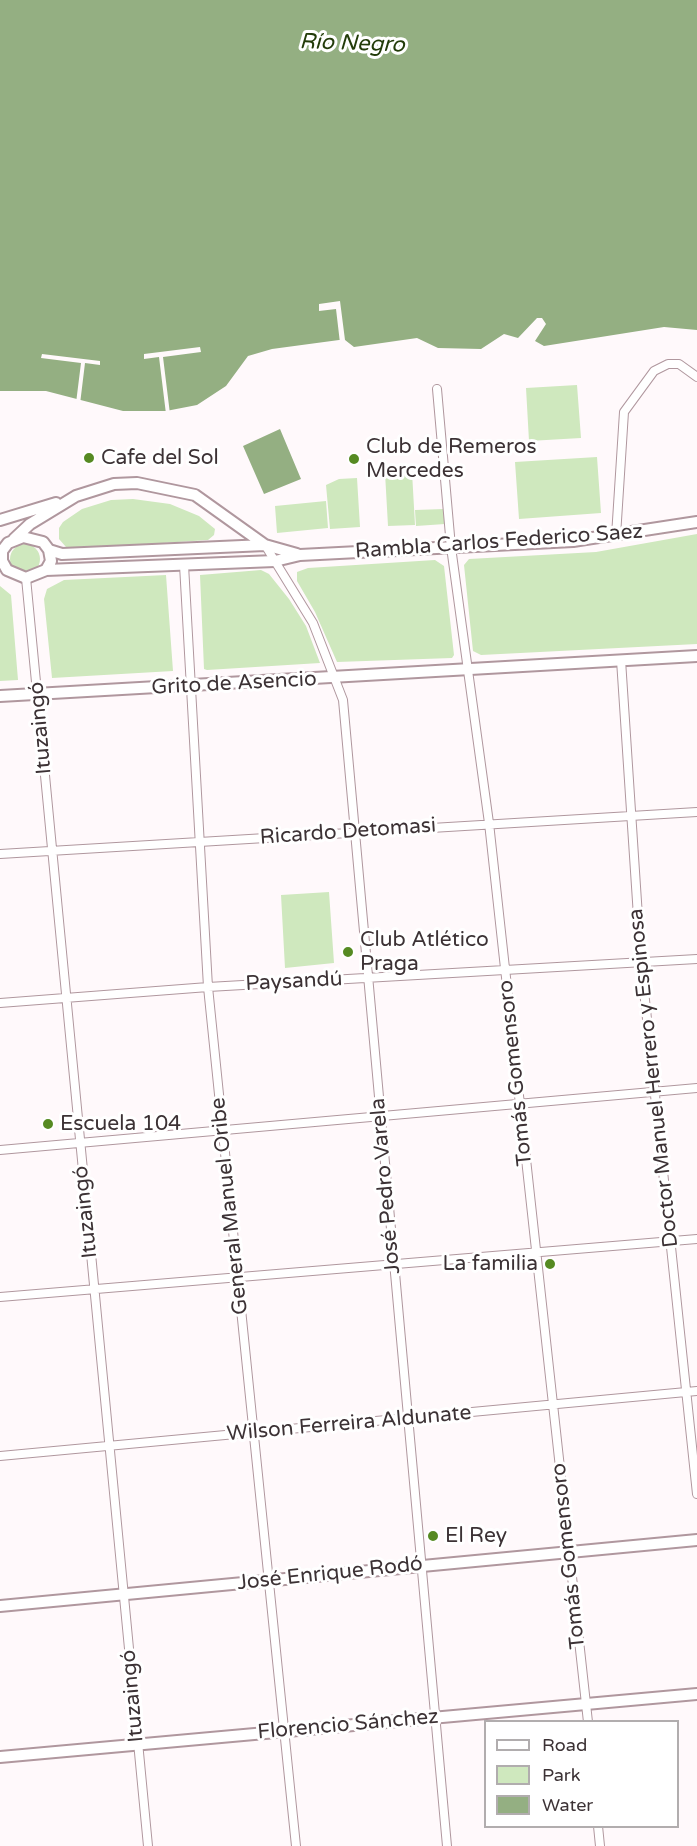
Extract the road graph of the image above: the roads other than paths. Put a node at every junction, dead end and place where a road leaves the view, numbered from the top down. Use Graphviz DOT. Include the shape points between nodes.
graph roads {
  1 [pos="697,377"];
  2 [pos="437,388"];
  3 [pos="76,496"];
  4 [pos="0,520"];
  5 [pos="697,522"];
  6 [pos="616,536"];
  7 [pos="7,543"];
  8 [pos="265,545"];
  9 [pos="451,547"];
  10 [pos="49,550"];
  11 [pos="300,555"];
  12 [pos="275,561"];
  13 [pos="184,565"];
  14 [pos="46,570"];
  15 [pos="5,572"];
  16 [pos="26,578"];
  17 [pos="697,656"];
  18 [pos="621,660"];
  19 [pos="468,670"];
  20 [pos="336,678"];
  21 [pos="190,686"];
  22 [pos="38,694"];
  23 [pos="0,696"];
  24 [pos="697,812"];
  25 [pos="630,816"];
  26 [pos="489,823"];
  27 [pos="354,831"];
  28 [pos="199,842"];
  29 [pos="51,851"];
  30 [pos="0,854"];
  31 [pos="697,959"];
  32 [pos="641,962"];
  33 [pos="505,970"];
  34 [pos="368,978"];
  35 [pos="208,987"];
  36 [pos="64,998"];
  37 [pos="0,1003"];
  38 [pos="697,1088"];
  39 [pos="653,1092"];
  40 [pos="519,1103"];
  41 [pos="380,1116"];
  42 [pos="222,1129"];
  43 [pos="79,1142"];
  44 [pos="0,1149"];
  45 [pos="697,1239"];
  46 [pos="669,1241"];
  47 [pos="536,1253"];
  48 [pos="393,1264"];
  49 [pos="237,1277"];
  50 [pos="94,1290"];
  51 [pos="0,1297"];
  52 [pos="697,1391"];
  53 [pos="686,1392"];
  54 [pos="553,1405"];
  55 [pos="406,1418"];
  56 [pos="254,1432"];
  57 [pos="109,1446"];
  58 [pos="0,1456"];
  59 [pos="697,1494"];
  60 [pos="697,1540"];
  61 [pos="568,1551"];
  62 [pos="420,1565"];
  63 [pos="269,1580"];
  64 [pos="124,1595"];
  65 [pos="0,1606"];
  66 [pos="697,1694"];
  67 [pos="586,1703"];
  68 [pos="433,1718"];
  69 [pos="588,1720"];
  70 [pos="284,1731"];
  71 [pos="138,1745"];
  72 [pos="0,1756"];
  73 [pos="598,1828"];
  74 [pos="148,1846"];
  75 [pos="296,1846"];
  76 [pos="447,1846"];
  77 [pos="600,1846"];
  1 -- 6 [label="street" via="679,364 668,364 654,371 624,412"];
  2 -- 9 [label="street, Tomás Gomensoro"];
  3 -- 4 [label="street"];
  3 -- 7 [label="street"];
  3 -- 8 [label="street" via="114,484 167,487 195,495"];
  5 -- 6 [label="street, Rambla Carlos Federico Saez"];
  6 -- 9 [label="street, Rambla Carlos Federico Saez"];
  7 -- 10 [label="street" via="32,537"];
  7 -- 15 [label="street" via="2,551"];
  8 -- 10 [label="street, Rambla Carlos Federico Saez" via="62,554"];
  8 -- 11 [label="street, Rambla Carlos Federico Saez"];
  8 -- 12 [label="street, José Pedro Varela"];
  9 -- 11 [label="street, Rambla Carlos Federico Saez"];
  9 -- 19 [label="street, Tomás Gomensoro"];
  10 -- 14 [label="street" via="51,561"];
  11 -- 12 [label="street, Rambla Carlos Federico Saez"];
  12 -- 13 [label="street, Rambla Carlos Federico Saez"];
  12 -- 20 [label="street, José Pedro Varela" via="313,623"];
  13 -- 14 [label="street, Rambla Carlos Federico Saez"];
  13 -- 21 [label="street, General Manuel Oribe"];
  14 -- 16 [label="street"];
  15 -- 16 [label="street"];
  16 -- 22 [label="street, Ituzaingó"];
  17 -- 18 [label="street, Grito de Asencio"];
  18 -- 19 [label="street, Grito de Asencio"];
  18 -- 25 [label="street, Doctor Manuel Herrero y Espinosa"];
  19 -- 20 [label="street, Grito de Asencio"];
  19 -- 26 [label="street, Tomás Gomensoro"];
  20 -- 21 [label="street, Grito de Asencio"];
  20 -- 27 [label="street, José Pedro Varela" via="343,706"];
  21 -- 22 [label="street, Grito de Asencio"];
  21 -- 28 [label="street, General Manuel Oribe"];
  22 -- 23 [label="street, Grito de Asencio"];
  22 -- 29 [label="street, Ituzaingó"];
  24 -- 25 [label="street, Ricardo Detomasi"];
  25 -- 26 [label="street, Ricardo Detomasi"];
  25 -- 32 [label="street, Doctor Manuel Herrero y Espinosa"];
  26 -- 27 [label="street, Ricardo Detomasi"];
  26 -- 33 [label="street, Tomás Gomensoro"];
  27 -- 28 [label="street, Ricardo Detomasi"];
  27 -- 34 [label="street, José Pedro Varela"];
  28 -- 29 [label="street, Ricardo Detomasi"];
  28 -- 35 [label="street, General Manuel Oribe"];
  29 -- 30 [label="street, Ricardo Detomasi"];
  29 -- 36 [label="street, Ituzaingó"];
  31 -- 32 [label="street, Paysandú"];
  32 -- 33 [label="street, Paysandú"];
  32 -- 39 [label="street, Doctor Manuel Herrero y Espinosa"];
  33 -- 34 [label="street, Paysandú"];
  33 -- 40 [label="street, Tomás Gomensoro"];
  34 -- 35 [label="street, Paysandú"];
  34 -- 41 [label="street, José Pedro Varela"];
  35 -- 36 [label="street, Paysandú"];
  35 -- 42 [label="street, General Manuel Oribe"];
  36 -- 37 [label="street, Paysandú"];
  36 -- 43 [label="street, Ituzaingó"];
  38 -- 39 [label="street"];
  39 -- 40 [label="street"];
  39 -- 46 [label="street, Doctor Manuel Herrero y Espinosa"];
  40 -- 41 [label="street"];
  40 -- 47 [label="street, Tomás Gomensoro"];
  41 -- 42 [label="street"];
  41 -- 48 [label="street, José Pedro Varela"];
  42 -- 43 [label="street"];
  42 -- 49 [label="street, General Manuel Oribe"];
  43 -- 44 [label="street"];
  43 -- 50 [label="street, Ituzaingó"];
  45 -- 46 [label="street"];
  46 -- 47 [label="street"];
  46 -- 53 [label="street, Doctor Manuel Herrero y Espinosa"];
  47 -- 48 [label="street"];
  47 -- 54 [label="street, Tomás Gomensoro"];
  48 -- 49 [label="street"];
  48 -- 55 [label="street, José Pedro Varela"];
  49 -- 50 [label="street"];
  49 -- 56 [label="street, General Manuel Oribe"];
  50 -- 51 [label="street"];
  50 -- 57 [label="street, Ituzaingó"];
  52 -- 53 [label="street, Wilson Ferreira Aldunate"];
  53 -- 54 [label="street, Wilson Ferreira Aldunate"];
  53 -- 59 [label="street, Doctor Manuel Herrero y Espinosa"];
  54 -- 55 [label="street, Wilson Ferreira Aldunate"];
  54 -- 61 [label="street, Tomás Gomensoro"];
  55 -- 56 [label="street, Wilson Ferreira Aldunate"];
  55 -- 62 [label="street, José Pedro Varela"];
  56 -- 57 [label="street, Wilson Ferreira Aldunate"];
  56 -- 63 [label="street, General Manuel Oribe"];
  57 -- 58 [label="street, Wilson Ferreira Aldunate"];
  57 -- 64 [label="street, Ituzaingó"];
  60 -- 61 [label="street, José Enrique Rodó"];
  61 -- 62 [label="street, José Enrique Rodó"];
  61 -- 67 [label="street, Tomás Gomensoro"];
  62 -- 63 [label="street, José Enrique Rodó"];
  62 -- 68 [label="street, José Pedro Varela"];
  63 -- 64 [label="street, José Enrique Rodó"];
  63 -- 70 [label="street, General Manuel Oribe"];
  64 -- 65 [label="street, José Enrique Rodó"];
  64 -- 71 [label="street, Ituzaingó"];
  66 -- 67 [label="street, Florencio Sánchez"];
  67 -- 68 [label="street, Florencio Sánchez"];
  67 -- 69 [label="street, Tomás Gomensoro"];
  68 -- 70 [label="street, Florencio Sánchez"];
  68 -- 76 [label="street, José Pedro Varela"];
  70 -- 71 [label="street, Florencio Sánchez"];
  70 -- 75 [label="street, General Manuel Oribe"];
  71 -- 72 [label="street, Florencio Sánchez"];
  71 -- 74 [label="street, Ituzaingó"];
  73 -- 77 [label="street"];
}
